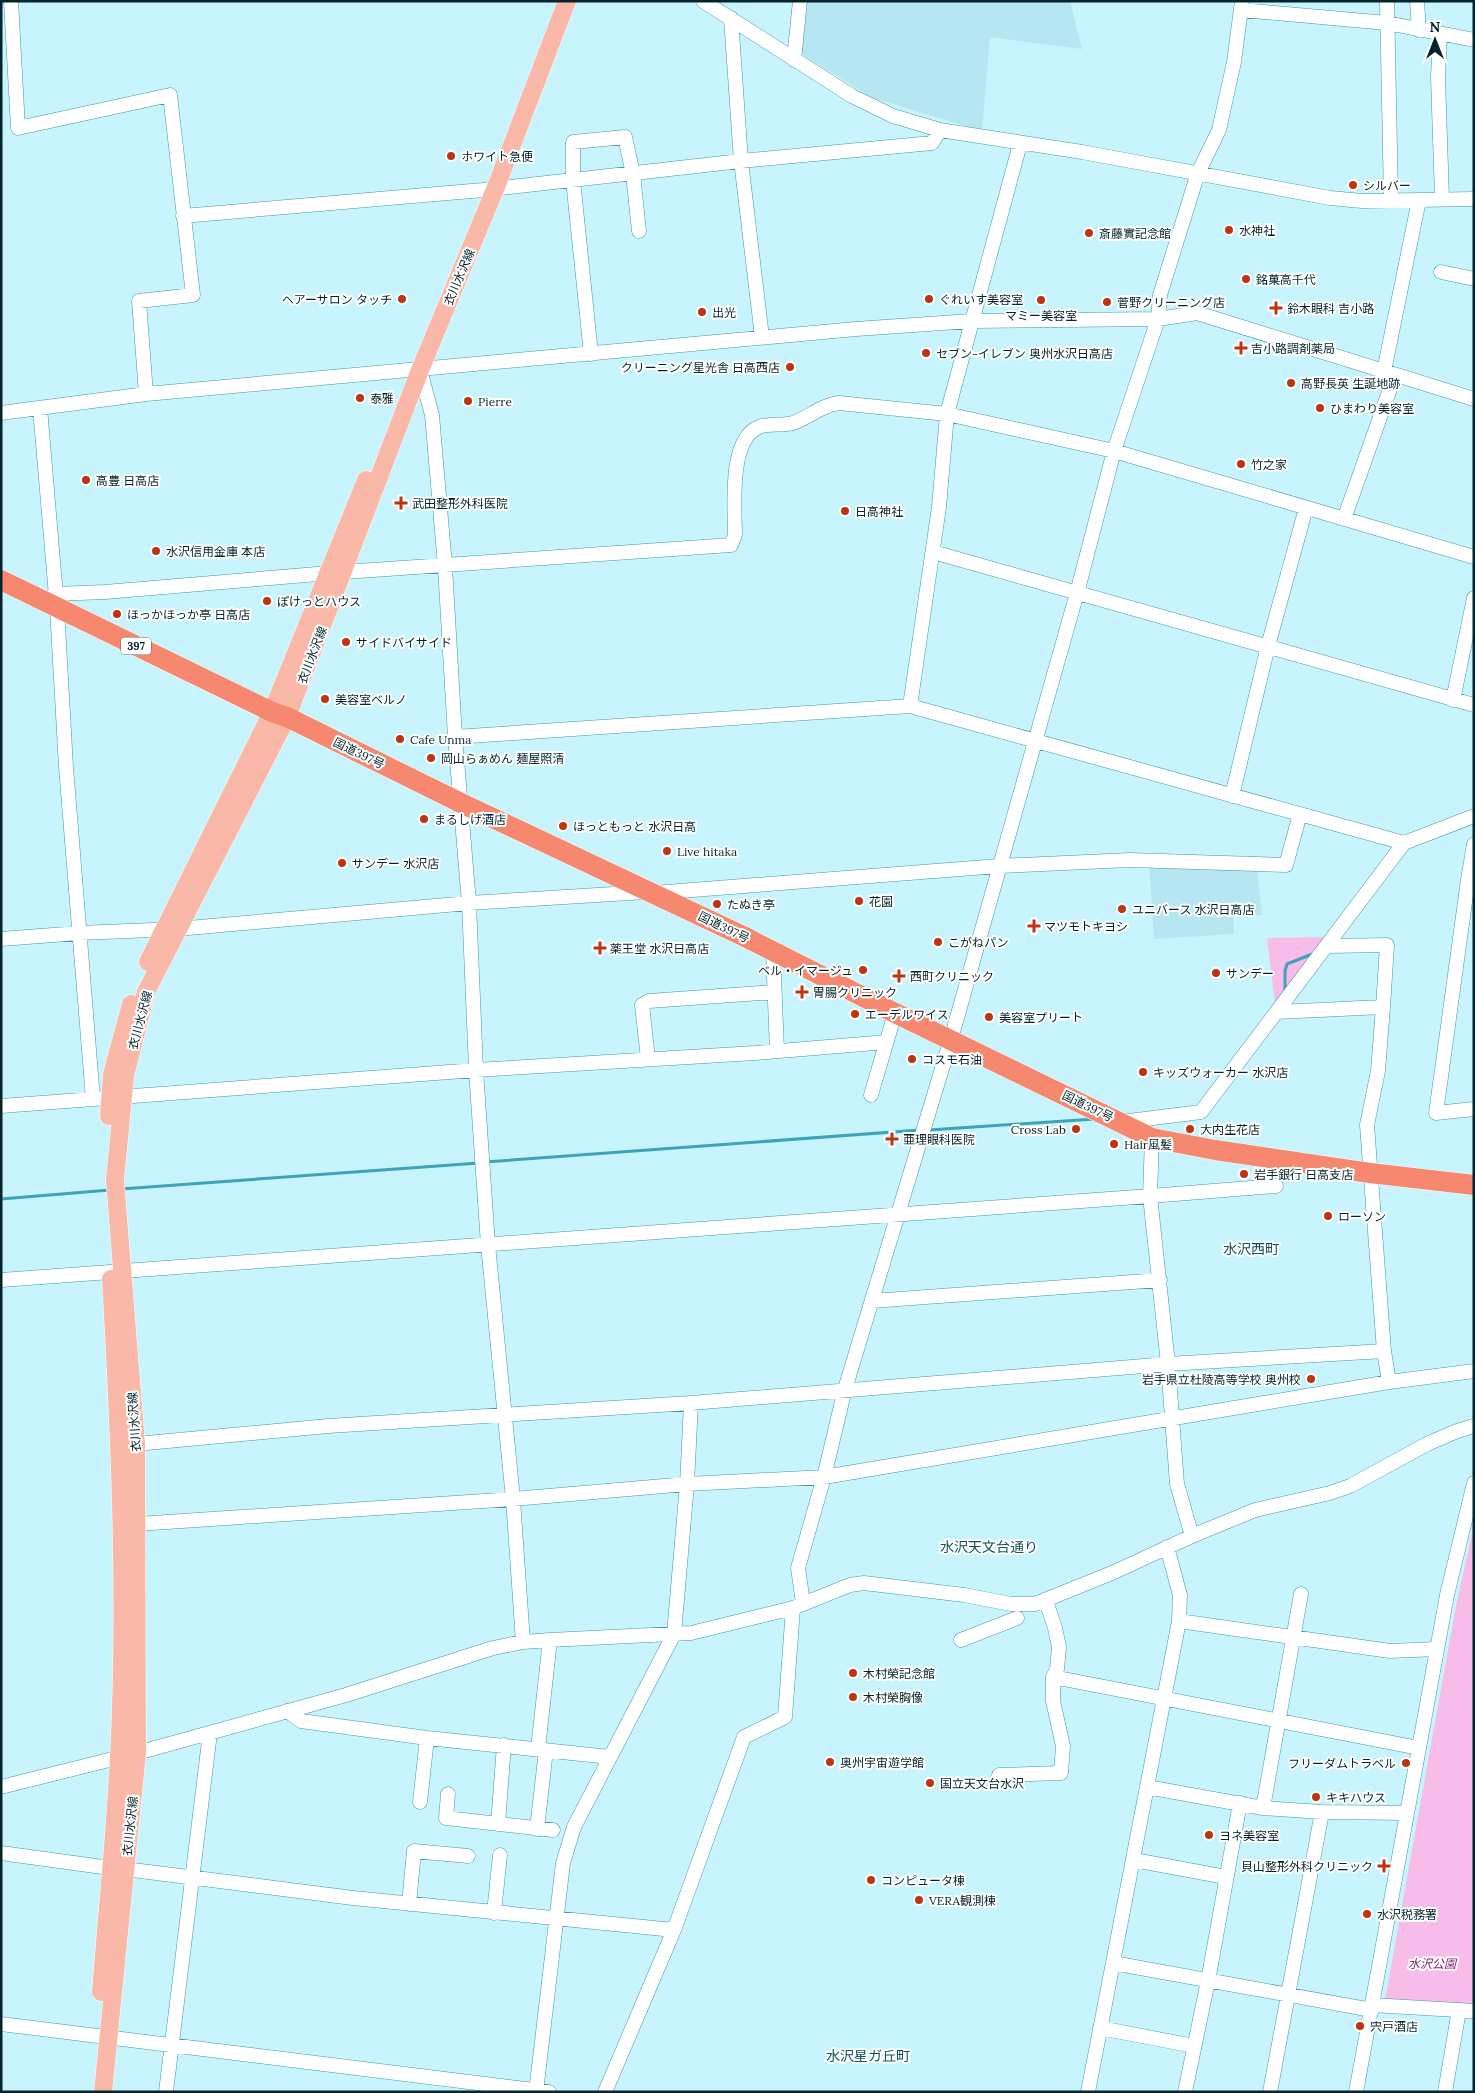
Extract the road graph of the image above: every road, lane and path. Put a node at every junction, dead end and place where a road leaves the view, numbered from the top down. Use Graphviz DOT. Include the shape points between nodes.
graph roads {
  1 [pos="11,1"];
  2 [pos="556,1"];
  3 [pos="568,1"];
  4 [pos="703,1"];
  5 [pos="800,1"];
  6 [pos="1387,1"];
  7 [pos="1417,1"];
  8 [pos="1242,6"];
  9 [pos="730,18"];
  10 [pos="1387,24"];
  11 [pos="1419,30"];
  12 [pos="1440,34"];
  13 [pos="1474,40"];
  14 [pos="794,60"];
  15 [pos="940,130"];
  16 [pos="1020,144"];
  17 [pos="741,161"];
  18 [pos="1198,173"];
  19 [pos="633,174"];
  20 [pos="573,180"];
  21 [pos="490,188"];
  22 [pos="1442,199"];
  23 [pos="1474,199"];
  24 [pos="1392,200"];
  25 [pos="1419,200"];
  26 [pos="183,216"];
  27 [pos="639,230"];
  28 [pos="1441,272"];
  29 [pos="1474,279"];
  30 [pos="1158,319"];
  31 [pos="971,321"];
  32 [pos="762,337"];
  33 [pos="591,354"];
  34 [pos="415,371"];
  35 [pos="1390,373"];
  36 [pos="146,394"];
  37 [pos="1474,399"];
  38 [pos="40,408"];
  39 [pos="1,412"];
  40 [pos="947,414"];
  41 [pos="1114,451"];
  42 [pos="1306,508"];
  43 [pos="1344,519"];
  44 [pos="933,552"];
  45 [pos="1474,557"];
  46 [pos="445,566"];
  47 [pos="337,572"];
  48 [pos="1,580"];
  49 [pos="23,591"];
  50 [pos="1077,593"];
  51 [pos="1,594"];
  52 [pos="1474,598"];
  53 [pos="55,601"];
  54 [pos="1268,646"];
  55 [pos="1453,700"];
  56 [pos="1474,705"];
  57 [pos="910,706"];
  58 [pos="280,714"];
  59 [pos="455,737"];
  60 [pos="1035,740"];
  61 [pos="1232,796"];
  62 [pos="461,803"];
  63 [pos="1300,814"];
  64 [pos="1474,816"];
  65 [pos="1404,843"];
  66 [pos="1474,844"];
  67 [pos="999,866"];
  68 [pos="1471,881"];
  69 [pos="651,893"];
  70 [pos="468,903"];
  71 [pos="170,929"];
  72 [pos="79,932"];
  73 [pos="1,938"];
  74 [pos="1327,946"];
  75 [pos="773,951"];
  76 [pos="774,992"];
  77 [pos="1383,1007"];
  78 [pos="1277,1012"];
  79 [pos="895,1013"];
  80 [pos="951,1039"];
  81 [pos="887,1042"];
  82 [pos="777,1051"];
  83 [pos="648,1060"];
  84 [pos="476,1070"];
  85 [pos="871,1095"];
  86 [pos="117,1098"];
  87 [pos="93,1099"];
  88 [pos="1,1106"];
  89 [pos="1474,1109"];
  90 [pos="1121,1122"];
  91 [pos="1152,1138"];
  92 [pos="1370,1173"];
  93 [pos="1474,1185"];
  94 [pos="1276,1186"];
  95 [pos="1150,1196"];
  96 [pos="899,1214"];
  97 [pos="488,1244"];
  98 [pos="116,1272"];
  99 [pos="1,1280"];
  100 [pos="1160,1280"];
  101 [pos="872,1301"];
  102 [pos="1384,1351"];
  103 [pos="1168,1364"];
  104 [pos="1474,1371"];
  105 [pos="1389,1382"];
  106 [pos="845,1389"];
  107 [pos="691,1403"];
  108 [pos="506,1415"];
  109 [pos="1172,1418"];
  110 [pos="1474,1426"];
  111 [pos="136,1444"];
  112 [pos="824,1477"];
  113 [pos="1474,1483"];
  114 [pos="687,1484"];
  115 [pos="513,1499"];
  116 [pos="137,1524"];
  117 [pos="1192,1536"];
  118 [pos="1167,1547"];
  119 [pos="1301,1594"];
  120 [pos="1046,1601"];
  121 [pos="798,1606"];
  122 [pos="1017,1618"];
  123 [pos="1179,1621"];
  124 [pos="674,1634"];
  125 [pos="1293,1636"];
  126 [pos="550,1640"];
  127 [pos="961,1640"];
  128 [pos="523,1642"];
  129 [pos="1437,1649"];
  130 [pos="1053,1678"];
  131 [pos="1163,1698"];
  132 [pos="288,1711"];
  133 [pos="1278,1722"];
  134 [pos="210,1733"];
  135 [pos="427,1738"];
  136 [pos="504,1746"];
  137 [pos="1419,1748"];
  138 [pos="542,1749"];
  139 [pos="137,1753"];
  140 [pos="610,1757"];
  141 [pos="119,1758"];
  142 [pos="999,1775"];
  143 [pos="1,1787"];
  144 [pos="1148,1787"];
  145 [pos="448,1794"];
  146 [pos="420,1802"];
  147 [pos="1240,1803"];
  148 [pos="1263,1808"];
  149 [pos="1322,1812"];
  150 [pos="1407,1813"];
  151 [pos="498,1824"];
  152 [pos="537,1828"];
  153 [pos="552,1830"];
  154 [pos="1,1853"];
  155 [pos="500,1855"];
  156 [pos="468,1856"];
  157 [pos="1134,1860"];
  158 [pos="118,1869"];
  159 [pos="1226,1877"];
  160 [pos="192,1878"];
  161 [pos="409,1904"];
  162 [pos="494,1913"];
  163 [pos="556,1919"];
  164 [pos="674,1930"];
  165 [pos="1113,1963"];
  166 [pos="1208,1981"];
  167 [pos="1288,1995"];
  168 [pos="1372,2008"];
  169 [pos="1459,2010"];
  170 [pos="1474,2011"];
  171 [pos="1,2024"];
  172 [pos="1100,2028"];
  173 [pos="102,2037"];
  174 [pos="1194,2046"];
  175 [pos="172,2047"];
  176 [pos="540,2091"];
  177 [pos="92,2092"];
  178 [pos="103,2092"];
  179 [pos="166,2092"];
  180 [pos="605,2092"];
  181 [pos="1088,2092"];
  182 [pos="1185,2092"];
  183 [pos="1270,2092"];
  184 [pos="1356,2092"];
  185 [pos="1445,2092"];
  1 -- 26 [label="street" via="18,128 170,94"];
  2 -- 21 [label="main road, 衣川水沢線"];
  3 -- 21 [label="main road, 衣川水沢線"];
  4 -- 9 [label="street"];
  5 -- 14 [label="street"];
  6 -- 10 [label="street"];
  7 -- 11 [label="street"];
  8 -- 10 [label="street"];
  8 -- 18 [label="street" via="1219,130"];
  9 -- 14 [label="street"];
  9 -- 17 [label="street"];
  10 -- 11 [label="street"];
  10 -- 24 [label="street"];
  11 -- 12 [label="street"];
  12 -- 13 [label="street"];
  12 -- 22 [label="street" via="1438,77"];
  14 -- 15 [label="street" via="852,96 893,116"];
  15 -- 16 [label="street"];
  15 -- 17 [label="street" via="932,143"];
  16 -- 18 [label="street"];
  16 -- 31 [label="street"];
  17 -- 19 [label="street"];
  17 -- 32 [label="street"];
  18 -- 24 [label="street" via="1330,198"];
  18 -- 30 [label="street" via="1160,295"];
  19 -- 20 [label="street"];
  19 -- 20 [label="street" via="625,137 572,142"];
  19 -- 27 [label="street"];
  20 -- 21 [label="street"];
  20 -- 33 [label="street"];
  21 -- 26 [label="street"];
  21 -- 34 [label="main road, 衣川水沢線"];
  22 -- 23 [label="street"];
  22 -- 25 [label="street"];
  24 -- 25 [label="street"];
  25 -- 35 [label="street"];
  26 -- 36 [label="street" via="193,295 139,301"];
  28 -- 29 [label="street"];
  30 -- 31 [label="street"];
  30 -- 35 [label="street" via="1197,313"];
  30 -- 41 [label="street"];
  31 -- 32 [label="street"];
  31 -- 40 [label="street"];
  32 -- 33 [label="street"];
  33 -- 34 [label="street"];
  34 -- 36 [label="street"];
  34 -- 46 [label="street" via="432,415"];
  34 -- 47 [label="main road, 衣川水沢線"];
  35 -- 37 [label="street"];
  35 -- 43 [label="street"];
  36 -- 38 [label="street"];
  38 -- 39 [label="street"];
  38 -- 53 [label="street"];
  40 -- 41 [label="street"];
  40 -- 44 [label="street"];
  40 -- 46 [label="street" via="839,403 828,404 793,423 758,427 749,434 735,465 735,535 731,545"];
  41 -- 42 [label="street"];
  41 -- 50 [label="street"];
  42 -- 43 [label="street"];
  42 -- 54 [label="street"];
  43 -- 45 [label="street"];
  44 -- 50 [label="street"];
  44 -- 57 [label="street"];
  46 -- 47 [label="street"];
  46 -- 59 [label="street"];
  47 -- 53 [label="street" via="105,592"];
  47 -- 58 [label="main road, 衣川水沢線"];
  48 -- 49 [label="highway, 国道397号 / 397"];
  49 -- 51 [label="street"];
  49 -- 53 [label="highway, 国道397号 / 397"];
  50 -- 54 [label="street"];
  50 -- 60 [label="street"];
  52 -- 55 [label="street"];
  53 -- 58 [label="highway, 国道397号 / 397"];
  53 -- 72 [label="street"];
  54 -- 55 [label="street"];
  54 -- 61 [label="street"];
  55 -- 56 [label="street"];
  57 -- 59 [label="street"];
  57 -- 60 [label="street"];
  58 -- 62 [label="highway, 国道397号 / 397"];
  58 -- 71 [label="main road, 衣川水沢線"];
  59 -- 62 [label="street"];
  60 -- 61 [label="street"];
  60 -- 67 [label="street"];
  61 -- 63 [label="street"];
  62 -- 69 [label="highway, 国道397号 / 397"];
  62 -- 70 [label="street"];
  63 -- 65 [label="street"];
  63 -- 67 [label="street" via="1286,865 1130,860"];
  64 -- 65 [label="street"];
  65 -- 74 [label="street"];
  66 -- 68 [label="street"];
  67 -- 69 [label="street"];
  67 -- 80 [label="street"];
  68 -- 89 [label="street" via="1436,1113"];
  69 -- 70 [label="street"];
  69 -- 75 [label="highway, 国道397号 / 397"];
  70 -- 71 [label="street"];
  70 -- 84 [label="street"];
  71 -- 72 [label="street"];
  71 -- 86 [label="main road, 衣川水沢線" via="134,990 112,1074"];
  72 -- 73 [label="street"];
  72 -- 87 [label="street"];
  74 -- 77 [label="street" via="1387,946"];
  74 -- 78 [label="street"];
  75 -- 76 [label="street"];
  75 -- 79 [label="highway, 国道397号 / 397"];
  76 -- 82 [label="street"];
  76 -- 83 [label="street" via="649,1001 642,1005"];
  77 -- 78 [label="street"];
  77 -- 92 [label="street" via="1378,1071 1367,1124"];
  78 -- 90 [label="street" via="1201,1112"];
  79 -- 80 [label="highway, 国道397号 / 397"];
  79 -- 81 [label="street"];
  80 -- 90 [label="highway, 国道397号 / 397"];
  80 -- 96 [label="street"];
  81 -- 82 [label="street"];
  81 -- 85 [label="street"];
  82 -- 83 [label="street"];
  83 -- 84 [label="street"];
  84 -- 86 [label="street"];
  84 -- 97 [label="street"];
  86 -- 87 [label="street"];
  86 -- 98 [label="main road, 衣川水沢線" via="104,1188"];
  87 -- 88 [label="street"];
  90 -- 91 [label="highway, 国道397号 / 397"];
  91 -- 92 [label="highway, 国道397号 / 397"];
  91 -- 95 [label="street"];
  92 -- 93 [label="highway, 国道397号 / 397"];
  92 -- 102 [label="street"];
  94 -- 95 [label="street"];
  95 -- 96 [label="street"];
  95 -- 100 [label="street"];
  96 -- 97 [label="street"];
  96 -- 101 [label="street"];
  97 -- 98 [label="street"];
  97 -- 108 [label="street"];
  98 -- 99 [label="street"];
  98 -- 111 [label="main road, 衣川水沢線"];
  98 -- 141 [label="main road, 衣川水沢線" via="120,1446"];
  100 -- 101 [label="street"];
  100 -- 103 [label="street"];
  101 -- 106 [label="street"];
  102 -- 103 [label="street"];
  102 -- 105 [label="street"];
  103 -- 106 [label="street"];
  103 -- 109 [label="street"];
  104 -- 105 [label="street"];
  105 -- 109 [label="street"];
  106 -- 107 [label="street"];
  106 -- 112 [label="street"];
  107 -- 108 [label="street"];
  107 -- 114 [label="street"];
  108 -- 111 [label="street" via="328,1426"];
  108 -- 115 [label="street"];
  109 -- 112 [label="street"];
  109 -- 117 [label="street" via="1177,1484"];
  110 -- 117 [label="street" via="1427,1444 1350,1486 1255,1510"];
  111 -- 116 [label="main road, 衣川水沢線"];
  112 -- 114 [label="street"];
  112 -- 121 [label="street" via="798,1568"];
  113 -- 129 [label="street"];
  114 -- 115 [label="street"];
  114 -- 124 [label="street"];
  115 -- 116 [label="street"];
  115 -- 128 [label="street"];
  116 -- 139 [label="main road, 衣川水沢線"];
  117 -- 118 [label="street"];
  118 -- 120 [label="street"];
  118 -- 123 [label="street" via="1180,1595"];
  119 -- 125 [label="street"];
  120 -- 121 [label="street" via="1012,1604 864,1583 850,1585"];
  120 -- 130 [label="street" via="1060,1647 1058,1669"];
  121 -- 124 [label="street" via="690,1633"];
  121 -- 164 [label="street" via="785,1717 744,1737"];
  122 -- 127 [label="street"];
  123 -- 125 [label="street"];
  123 -- 131 [label="street"];
  124 -- 126 [label="street"];
  124 -- 140 [label="street"];
  125 -- 129 [label="street" via="1390,1651"];
  125 -- 133 [label="street"];
  126 -- 128 [label="street"];
  126 -- 138 [label="street"];
  128 -- 132 [label="street" via="493,1648"];
  129 -- 137 [label="street"];
  130 -- 131 [label="street"];
  130 -- 142 [label="street" via="1053,1701 1063,1746 1062,1773"];
  131 -- 133 [label="street"];
  131 -- 144 [label="street"];
  132 -- 134 [label="street"];
  132 -- 135 [label="street" via="301,1721"];
  133 -- 137 [label="street"];
  133 -- 148 [label="street"];
  134 -- 139 [label="street"];
  134 -- 160 [label="street"];
  135 -- 136 [label="street"];
  135 -- 146 [label="street"];
  136 -- 138 [label="street"];
  136 -- 151 [label="street"];
  137 -- 150 [label="street"];
  138 -- 140 [label="street"];
  138 -- 152 [label="street"];
  139 -- 141 [label="street"];
  139 -- 158 [label="main road, 衣川水沢線"];
  140 -- 163 [label="street" via="571,1835 563,1863"];
  141 -- 143 [label="street"];
  141 -- 158 [label="main road, 衣川水沢線"];
  144 -- 147 [label="street"];
  144 -- 157 [label="street"];
  145 -- 151 [label="street" via="446,1818"];
  147 -- 148 [label="street"];
  147 -- 159 [label="street"];
  148 -- 149 [label="street"];
  149 -- 150 [label="street"];
  149 -- 167 [label="street"];
  150 -- 168 [label="street"];
  151 -- 152 [label="street"];
  152 -- 153 [label="street"];
  154 -- 158 [label="street"];
  155 -- 162 [label="street"];
  156 -- 161 [label="street" via="414,1850"];
  157 -- 159 [label="street"];
  157 -- 165 [label="street"];
  158 -- 160 [label="street"];
  158 -- 173 [label="main road, 衣川水沢線"];
  159 -- 166 [label="street"];
  160 -- 161 [label="street"];
  160 -- 175 [label="street"];
  161 -- 162 [label="street"];
  162 -- 163 [label="street"];
  163 -- 164 [label="street"];
  163 -- 176 [label="street"];
  164 -- 180 [label="street"];
  165 -- 166 [label="street"];
  165 -- 172 [label="street"];
  166 -- 167 [label="street"];
  166 -- 174 [label="street"];
  167 -- 168 [label="street"];
  167 -- 183 [label="street"];
  168 -- 169 [label="street"];
  168 -- 184 [label="street"];
  169 -- 170 [label="street"];
  169 -- 185 [label="street"];
  171 -- 173 [label="street"];
  172 -- 174 [label="street"];
  172 -- 181 [label="street"];
  173 -- 175 [label="street"];
  173 -- 177 [label="main road, 衣川水沢線"];
  173 -- 178 [label="main road, 衣川水沢線"];
  174 -- 182 [label="street"];
  175 -- 176 [label="street"];
  175 -- 179 [label="street"];
}
